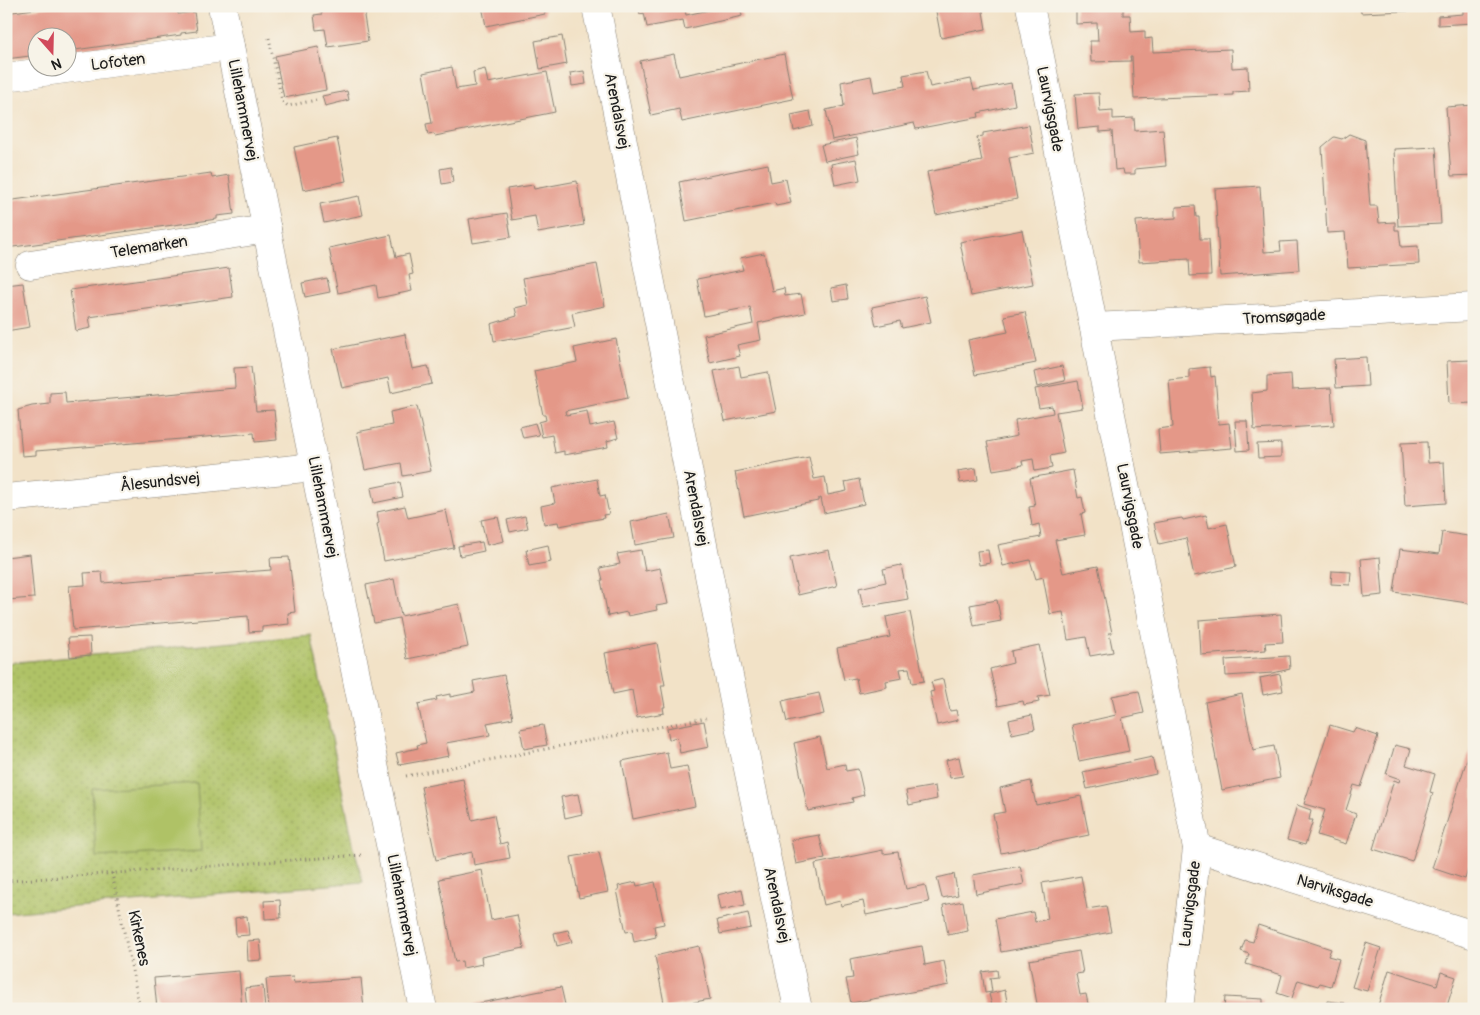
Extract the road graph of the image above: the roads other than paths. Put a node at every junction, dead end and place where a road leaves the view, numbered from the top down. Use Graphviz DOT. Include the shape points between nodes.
graph roads {
  1 [pos="222,6"];
  2 [pos="596,6"];
  3 [pos="1030,6"];
  4 [pos="230,47"];
  5 [pos="6,76"];
  6 [pos="267,229"];
  7 [pos="30,265"];
  8 [pos="1474,307"];
  9 [pos="1094,327"];
  10 [pos="315,467"];
  11 [pos="6,498"];
  12 [pos="1197,848"];
  13 [pos="1474,935"];
  14 [pos="423,1009"];
  15 [pos="798,1009"];
  16 [pos="1179,1009"];
  1 -- 4 [label="street, Lillehammervej"];
  2 -- 15 [label="street, Arendalsvej"];
  3 -- 9 [label="street, Laurvigsgade"];
  4 -- 5 [label="street, Lofoten"];
  4 -- 6 [label="street, Lillehammervej"];
  6 -- 7 [label="street, Telemarken"];
  6 -- 10 [label="street, Lillehammervej"];
  8 -- 9 [label="street, Tromsøgade"];
  9 -- 12 [label="street, Laurvigsgade"];
  10 -- 11 [label="street, Ålesundsvej"];
  10 -- 14 [label="street, Lillehammervej"];
  12 -- 13 [label="street, Narviksgade"];
  12 -- 16 [label="street, Laurvigsgade"];
}
